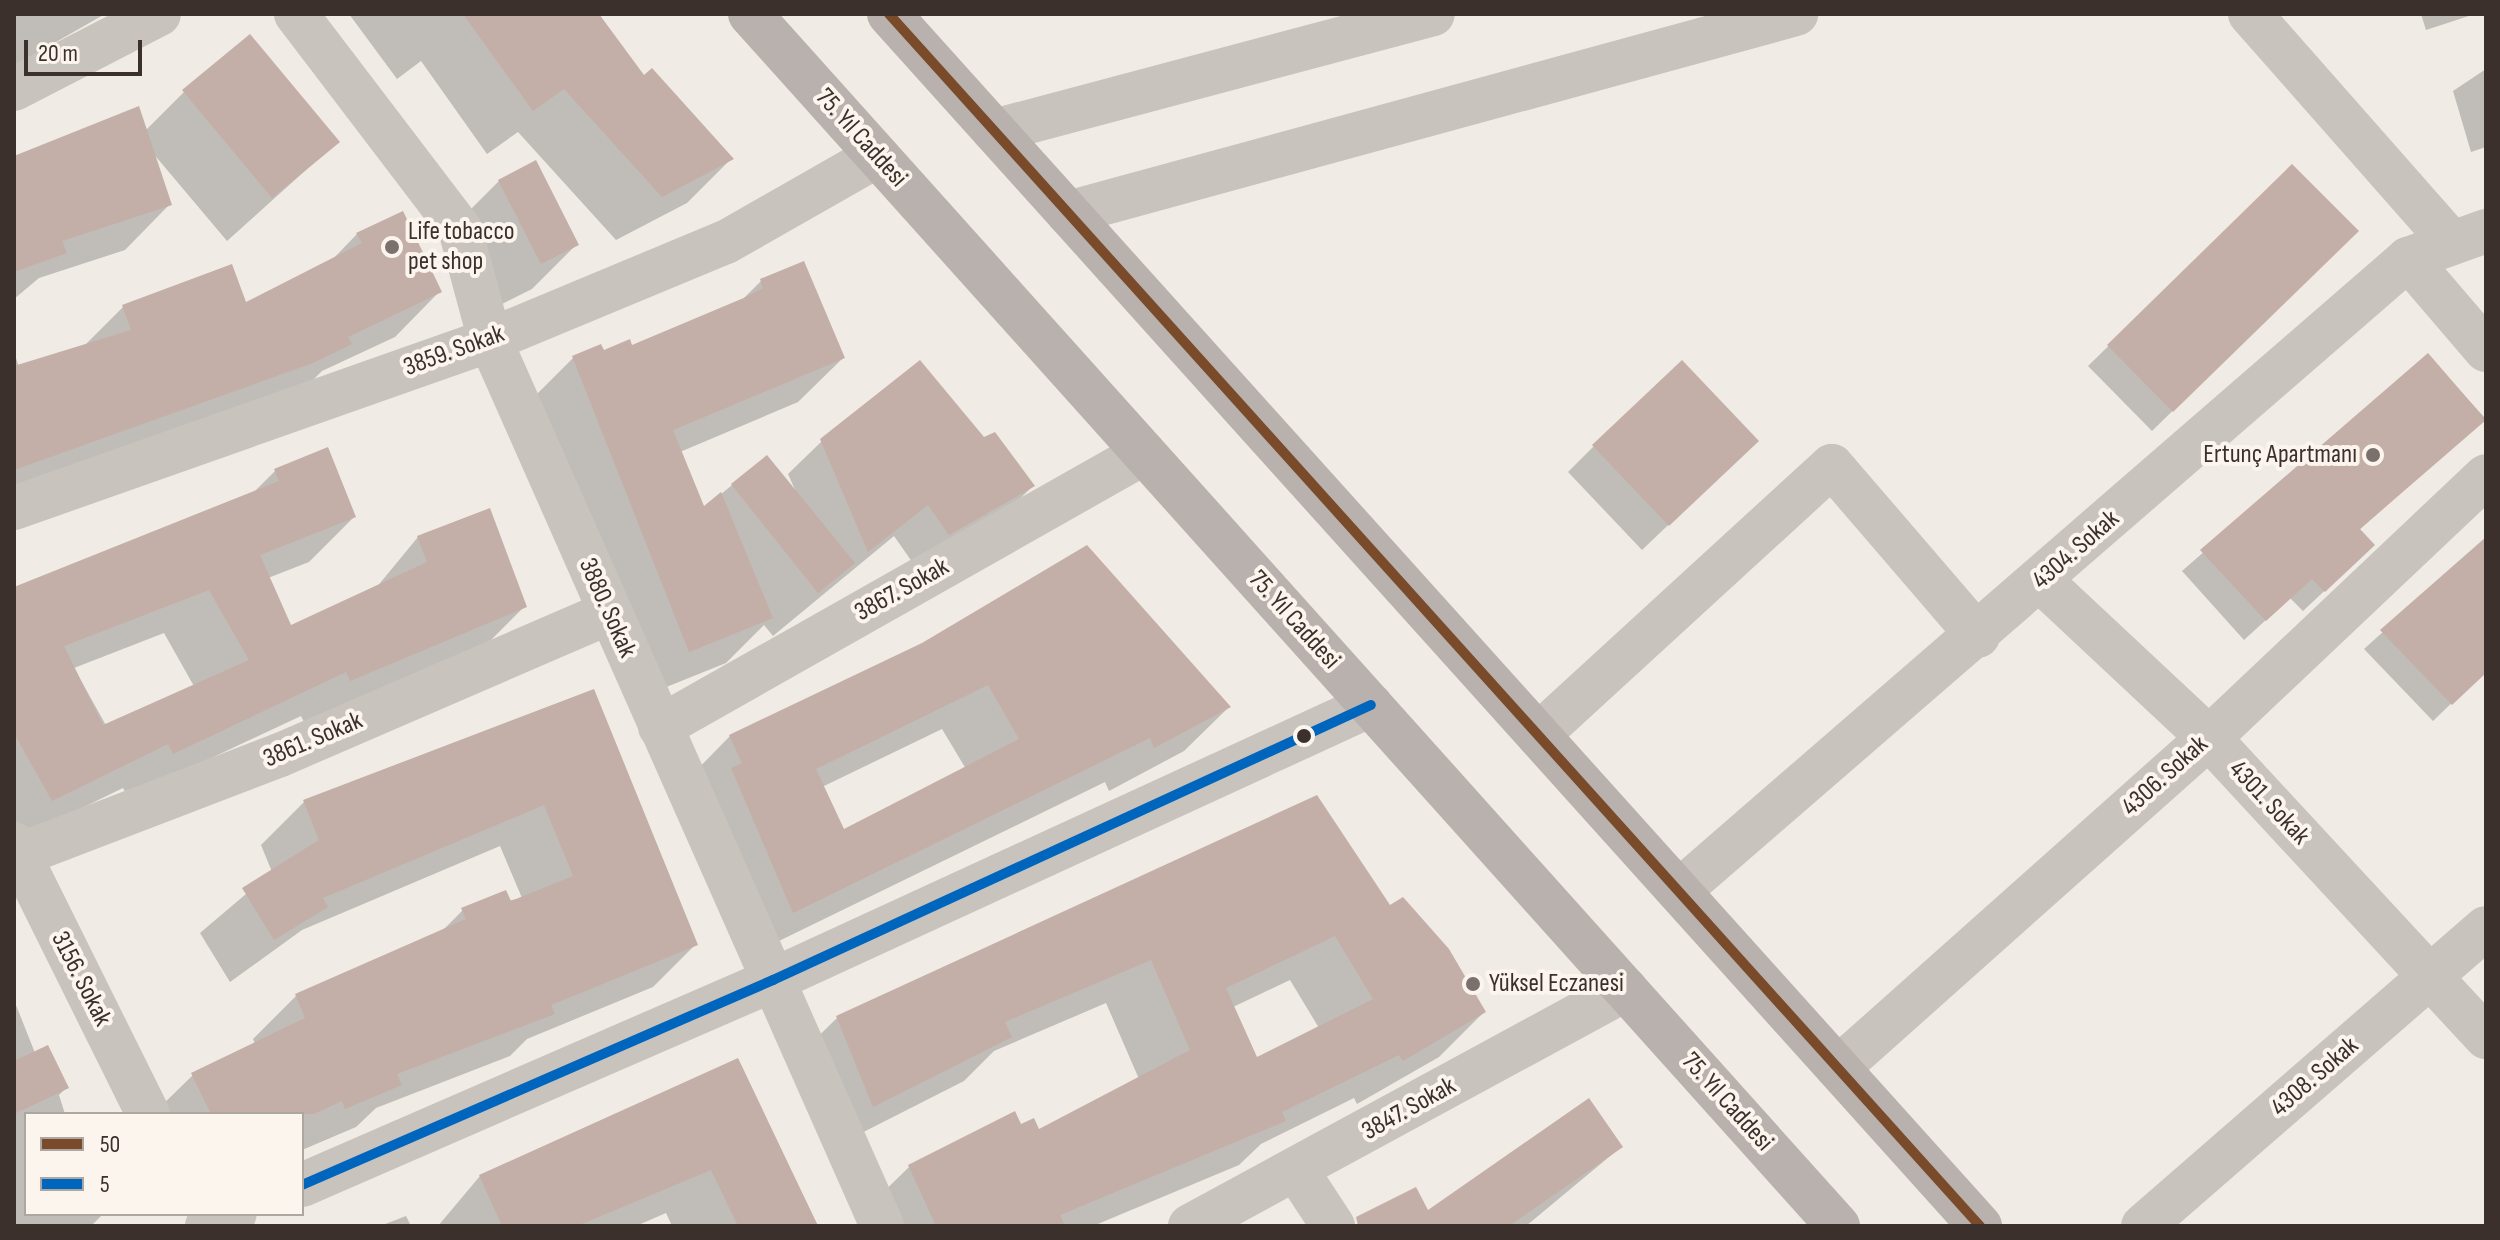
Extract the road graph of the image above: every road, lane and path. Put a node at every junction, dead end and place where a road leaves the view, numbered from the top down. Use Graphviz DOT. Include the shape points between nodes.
graph roads {
  1 [pos="159,14"];
  2 [pos="296,14"];
  3 [pos="750,14"];
  4 [pos="889,14"];
  5 [pos="1433,14"];
  6 [pos="1796,14"];
  7 [pos="2250,14"];
  8 [pos="14,89"];
  9 [pos="994,131"];
  10 [pos="877,156"];
  11 [pos="1068,213"];
  12 [pos="2469,237"];
  13 [pos="2408,259"];
  14 [pos="490,340"];
  15 [pos="2486,350"];
  16 [pos="1144,453"];
  17 [pos="2486,476"];
  18 [pos="14,508"];
  19 [pos="2041,581"];
  20 [pos="608,613"];
  21 [pos="1978,636"];
  22 [pos="1371,705"];
  23 [pos="660,727"];
  24 [pos="1538,735"];
  25 [pos="2209,738"];
  26 [pos="16,852"];
  27 [pos="1679,891"];
  28 [pos="2486,928"];
  29 [pos="2430,977"];
  30 [pos="773,980"];
  31 [pos="1626,989"];
  32 [pos="2486,1037"];
  33 [pos="1838,1068"];
  34 [pos="147,1112"];
  35 [pos="1297,1171"];
  36 [pos="304,1184"];
  37 [pos="230,1216"];
  38 [pos="206,1226"];
  39 [pos="882,1226"];
  40 [pos="1190,1226"];
  41 [pos="1333,1226"];
  42 [pos="1838,1226"];
  43 [pos="1980,1226"];
  44 [pos="2143,1226"];
  1 -- 8 [label="street"];
  2 -- 14 [label="street, 3880. Sokak" via="460,229"];
  3 -- 10 [label="main road, 75. Yıl Caddesi"];
  4 -- 9 [label="main road"];
  5 -- 9 [label="street"];
  6 -- 11 [label="street"];
  7 -- 12 [label="street"];
  9 -- 11 [label="main road"];
  10 -- 14 [label="street, 3859. Sokak" via="726,242"];
  10 -- 16 [label="main road, 75. Yıl Caddesi"];
  11 -- 24 [label="main road"];
  12 -- 13 [label="street, 4304. Sokak"];
  13 -- 15 [label="street"];
  13 -- 19 [label="street, 4304. Sokak"];
  14 -- 18 [label="street, 3859. Sokak"];
  14 -- 20 [label="street, 3880. Sokak"];
  16 -- 22 [label="main road, 75. Yıl Caddesi"];
  16 -- 23 [label="street, 3867. Sokak"];
  17 -- 25 [label="street, 4306. Sokak"];
  19 -- 21 [label="street, 4304. Sokak"];
  19 -- 25 [label="street, 4301. Sokak"];
  20 -- 23 [label="street, 3880. Sokak"];
  20 -- 26 [label="street, 3861. Sokak" via="280,755"];
  21 -- 24 [label="street" via="1832,466"];
  21 -- 27 [label="street, 4304. Sokak"];
  22 -- 30 [label="street"];
  22 -- 31 [label="main road, 75. Yıl Caddesi"];
  23 -- 30 [label="street, 3880. Sokak"];
  24 -- 27 [label="main road"];
  25 -- 29 [label="street, 4301. Sokak"];
  25 -- 33 [label="street, 4306. Sokak"];
  26 -- 34 [label="street, 3156. Sokak"];
  27 -- 33 [label="main road"];
  28 -- 29 [label="street, 4308. Sokak"];
  29 -- 32 [label="street, 4301. Sokak"];
  29 -- 44 [label="street, 4308. Sokak"];
  30 -- 36 [label="street"];
  30 -- 39 [label="street, 3880. Sokak"];
  31 -- 35 [label="street, 3847. Sokak"];
  31 -- 42 [label="main road, 75. Yıl Caddesi"];
  33 -- 43 [label="main road"];
  35 -- 40 [label="street, 3847. Sokak"];
  35 -- 41 [label="street"];
  37 -- 38 [label="street"];
}
